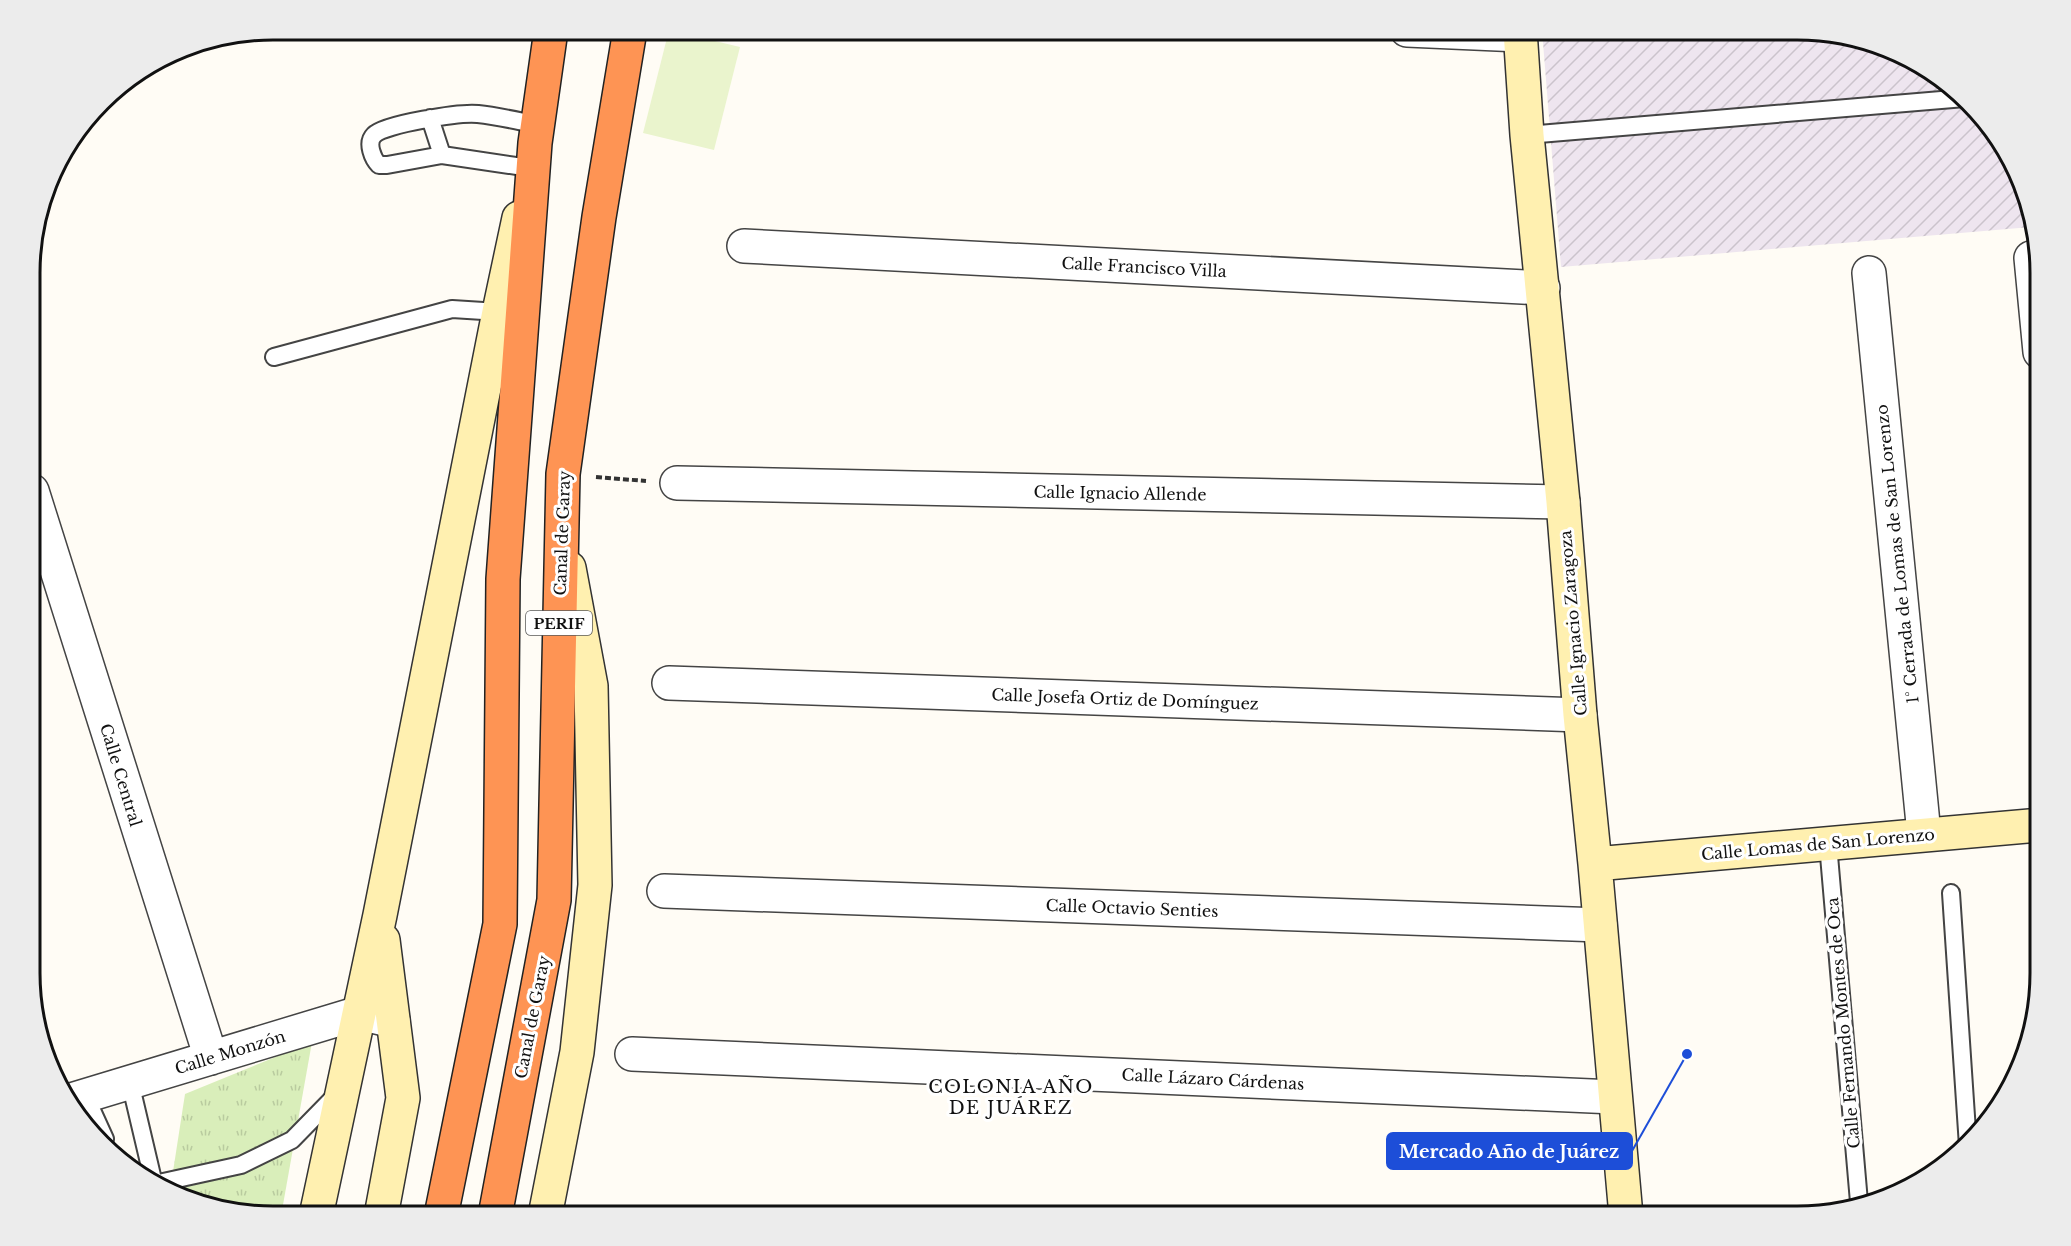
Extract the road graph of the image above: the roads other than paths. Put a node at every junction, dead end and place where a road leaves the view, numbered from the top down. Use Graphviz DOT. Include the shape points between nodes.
graph roads {
  1 [pos="550,40"];
  2 [pos="628,40"];
  3 [pos="1521,40"];
  4 [pos="1952,99"];
  5 [pos="430,117"];
  6 [pos="1527,135"];
  7 [pos="534,145"];
  8 [pos="442,155"];
  9 [pos="744,246"];
  10 [pos="1869,273"];
  11 [pos="1543,288"];
  12 [pos="499,312"];
  13 [pos="274,357"];
  14 [pos="677,483"];
  15 [pos="1563,502"];
  16 [pos="40,516"];
  17 [pos="560,522"];
  18 [pos="669,683"];
  19 [pos="1580,715"];
  20 [pos="2030,826"];
  21 [pos="1924,834"];
  22 [pos="1828,844"];
  23 [pos="1595,864"];
  24 [pos="664,891"];
  25 [pos="1951,893"];
  26 [pos="380,915"];
  27 [pos="1600,925"];
  28 [pos="359,1013"];
  29 [pos="393,1021"];
  30 [pos="632,1054"];
  31 [pos="211,1058"];
  32 [pos="130,1082"];
  33 [pos="344,1087"];
  34 [pos="1614,1097"];
  35 [pos="77,1098"];
  36 [pos="1967,1132"];
  37 [pos="151,1170"];
  38 [pos="169,1181"];
  39 [pos="1859,1198"];
  40 [pos="318,1206"];
  41 [pos="383,1206"];
  42 [pos="443,1206"];
  43 [pos="497,1206"];
  44 [pos="547,1206"];
  45 [pos="1625,1206"];
  1 -- 7 [label="highway, PERIF"];
  2 -- 17 [label="highway, Canal de Garay / PERIF" via="562,474"];
  3 -- 6 [label="main road, Calle Ignacio Zaragoza"];
  4 -- 6 [label="lane"];
  5 -- 7 [label="lane" via="477,114"];
  5 -- 8 [label="lane"];
  5 -- 8 [label="lane" via="374,135 370,142 374,159 379,165 387,165"];
  6 -- 11 [label="main road, Calle Ignacio Zaragoza"];
  7 -- 8 [label="lane"];
  7 -- 12 [label="main road"];
  7 -- 42 [label="highway, PERIF" via="503,579 500,924"];
  9 -- 11 [label="street, Calle Francisco Villa"];
  10 -- 21 [label="street, 1° Cerrada de Lomas de San Lorenzo"];
  11 -- 15 [label="main road, Calle Ignacio Zaragoza"];
  12 -- 13 [label="lane" via="452,309"];
  12 -- 26 [label="main road"];
  14 -- 15 [label="street, Calle Ignacio Allende"];
  15 -- 19 [label="main road, Calle Ignacio Zaragoza"];
  16 -- 31 [label="street, Calle Central"];
  17 -- 43 [label="highway, Canal de Garay / PERIF" via="554,900"];
  17 -- 44 [label="main road" via="591,686 595,885 577,1052"];
  18 -- 19 [label="street, Calle Josefa Ortiz de Domínguez"];
  19 -- 23 [label="main road, Calle Ignacio Zaragoza"];
  20 -- 21 [label="main road, Calle Lomas de San Lorenzo"];
  21 -- 22 [label="main road, Calle Lomas de San Lorenzo"];
  22 -- 23 [label="main road, Calle Lomas de San Lorenzo"];
  22 -- 39 [label="lane, Calle Fernando Montes de Oca"];
  23 -- 27 [label="main road, Calle Ignacio Zaragoza"];
  24 -- 27 [label="street, Calle Octavio Senties"];
  25 -- 36 [label="lane"];
  26 -- 28 [label="main road"];
  26 -- 29 [label="main road"];
  27 -- 34 [label="main road, Calle Ignacio Zaragoza"];
  28 -- 29 [label="street"];
  28 -- 31 [label="street, Calle Monzón"];
  28 -- 33 [label="main road"];
  29 -- 41 [label="main road" via="403,1098"];
  30 -- 34 [label="street, Calle Lázaro Cárdenas"];
  31 -- 32 [label="street, Calle Monzón"];
  32 -- 35 [label="street, Calle Monzón"];
  32 -- 37 [label="lane"];
  33 -- 38 [label="lane" via="292,1140 242,1164"];
  33 -- 40 [label="main road"];
  34 -- 45 [label="main road, Calle Ignacio Zaragoza"];
}
